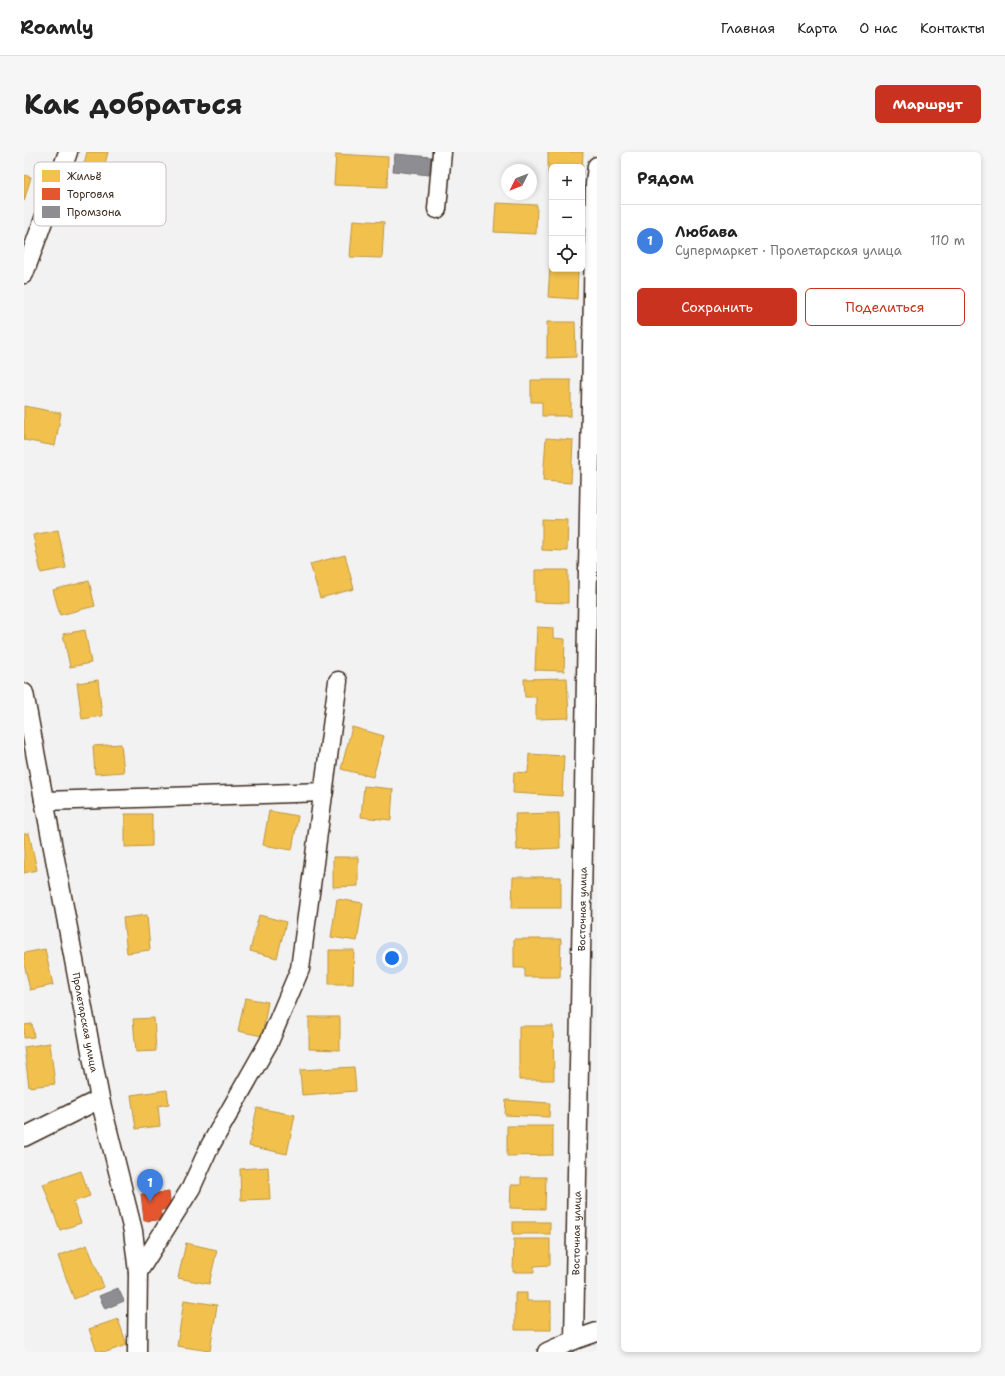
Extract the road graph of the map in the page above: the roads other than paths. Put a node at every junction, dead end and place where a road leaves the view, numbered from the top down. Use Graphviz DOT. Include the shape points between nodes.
graph roads {
  1 [pos="68,152"];
  2 [pos="442,152"];
  3 [pos="64,162"];
  4 [pos="597,166"];
  5 [pos="437,209"];
  6 [pos="41,226"];
  7 [pos="24,274"];
  8 [pos="338,681"];
  9 [pos="24,693"];
  10 [pos="324,792"];
  11 [pos="44,801"];
  12 [pos="100,1099"];
  13 [pos="24,1137"];
  14 [pos="138,1272"];
  15 [pos="597,1332"];
  16 [pos="574,1340"];
  17 [pos="137,1352"];
  18 [pos="547,1352"];
  1 -- 3 [label="street"];
  2 -- 5 [label="street"];
  4 -- 16 [label="street, Восточная улица"];
  6 -- 7 [label="street"];
  8 -- 10 [label="street"];
  9 -- 11 [label="street, Пролетарская улица"];
  10 -- 11 [label="street"];
  10 -- 14 [label="street" via="300,969 269,1042 210,1146 191,1188"];
  11 -- 12 [label="street, Пролетарская улица"];
  12 -- 13 [label="street"];
  12 -- 14 [label="street, Пролетарская улица" via="133,1231"];
  14 -- 17 [label="street, Пролетарская улица"];
  15 -- 16 [label="street"];
  16 -- 18 [label="street"];
}
